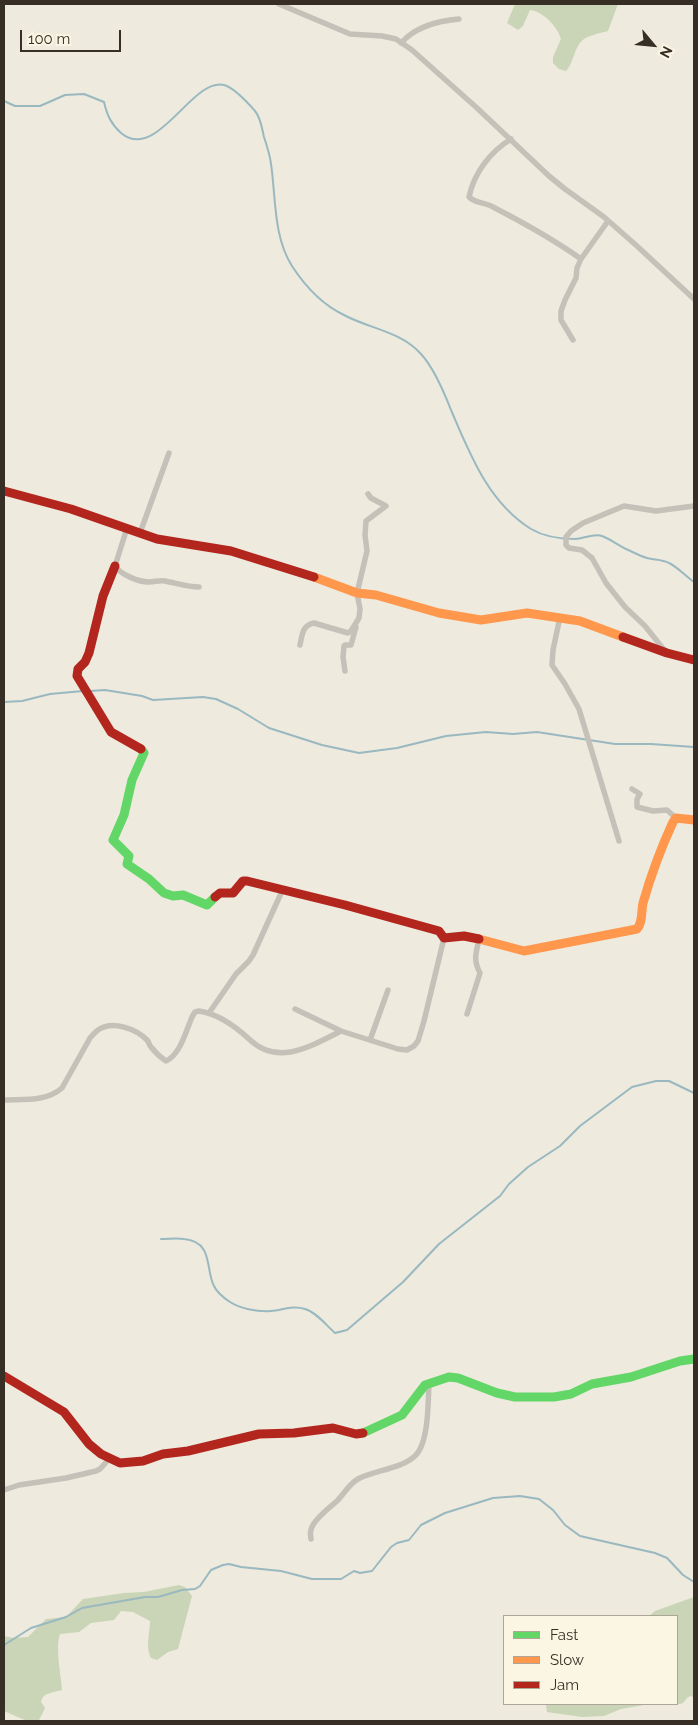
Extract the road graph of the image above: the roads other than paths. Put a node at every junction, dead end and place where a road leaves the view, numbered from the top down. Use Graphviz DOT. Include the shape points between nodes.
graph roads {
  1 [pos="279,4"];
  2 [pos="459,19"];
  3 [pos="401,42"];
  4 [pos="511,139"];
  5 [pos="608,221"];
  6 [pos="581,259"];
  7 [pos="694,299"];
  8 [pos="573,340"];
  9 [pos="170,453"];
  10 [pos="4,491"];
  11 [pos="368,494"];
  12 [pos="694,506"];
  13 [pos="127,528"];
  14 [pos="140,533"];
  15 [pos="115,566"];
  16 [pos="200,587"];
  17 [pos="357,593"];
  18 [pos="560,617"];
  19 [pos="359,618"];
  20 [pos="300,645"];
  21 [pos="666,653"];
  22 [pos="694,660"];
  23 [pos="345,671"];
  24 [pos="632,789"];
  25 [pos="676,818"];
  26 [pos="694,820"];
  27 [pos="619,841"];
  28 [pos="283,889"];
  29 [pos="444,938"];
  30 [pos="479,939"];
  31 [pos="388,990"];
  32 [pos="295,1009"];
  33 [pos="209,1013"];
  34 [pos="467,1014"];
  35 [pos="340,1031"];
  36 [pos="370,1040"];
  37 [pos="4,1100"];
  38 [pos="694,1359"];
  39 [pos="4,1376"];
  40 [pos="429,1383"];
  41 [pos="109,1459"];
  42 [pos="4,1490"];
  43 [pos="311,1539"];
  1 -- 3 [label="street" via="350,34 382,36"];
  2 -- 3 [label="street" via="417,29"];
  3 -- 4 [label="street"];
  4 -- 5 [label="street" via="565,189"];
  4 -- 6 [label="street" via="492,153 475,180 469,197 539,232"];
  5 -- 6 [label="street"];
  5 -- 7 [label="street"];
  6 -- 8 [label="street" via="561,316"];
  9 -- 14 [label="street"];
  10 -- 13 [label="street"];
  11 -- 17 [label="street" via="386,506 366,521 367,551"];
  12 -- 21 [label="street" via="656,511 624,506 583,523 566,537 566,545 582,550 592,558 606,583"];
  13 -- 14 [label="street"];
  13 -- 15 [label="street"];
  14 -- 17 [label="street" via="257,558"];
  15 -- 16 [label="street" via="140,580"];
  15 -- 28 [label="street" via="103,596 87,658 76,672 111,732 144,750 113,840 129,856 126,864 129,867 173,896 183,895 208,905 220,893 233,893 243,881"];
  17 -- 18 [label="street" via="481,620 527,613"];
  17 -- 19 [label="street"];
  18 -- 21 [label="street" via="580,621"];
  18 -- 27 [label="street" via="552,665 579,709"];
  19 -- 20 [label="street" via="348,633 314,623 306,625"];
  19 -- 23 [label="street" via="351,644 344,646"];
  21 -- 22 [label="street"];
  24 -- 25 [label="street" via="640,794 636,807 639,809 667,810"];
  25 -- 26 [label="street"];
  25 -- 30 [label="street" via="655,865 643,904 642,921 637,929 524,951"];
  28 -- 29 [label="street" via="439,931"];
  28 -- 33 [label="street" via="254,955 236,974"];
  29 -- 30 [label="street" via="453,934"];
  29 -- 36 [label="street" via="418,1041 407,1050 398,1050"];
  30 -- 34 [label="street" via="475,964 480,973"];
  31 -- 36 [label="street"];
  32 -- 35 [label="street"];
  33 -- 35 [label="street" via="236,1027 257,1046 280,1053 298,1051"];
  33 -- 37 [label="street" via="195,1012 174,1054 166,1061 135,1031 118,1026 99,1029 55,1094 46,1098"];
  35 -- 36 [label="street"];
  38 -- 40 [label="street" via="592,1384 571,1394 554,1397 515,1397 458,1378 449,1377"];
  39 -- 41 [label="street" via="64,1412 89,1444"];
  40 -- 41 [label="street" via="402,1415 362,1433 332,1428 259,1434 137,1462 120,1463"];
  40 -- 43 [label="street" via="427,1425 415,1456 353,1482 314,1522"];
  41 -- 42 [label="street" via="96,1471 19,1484"];
}
